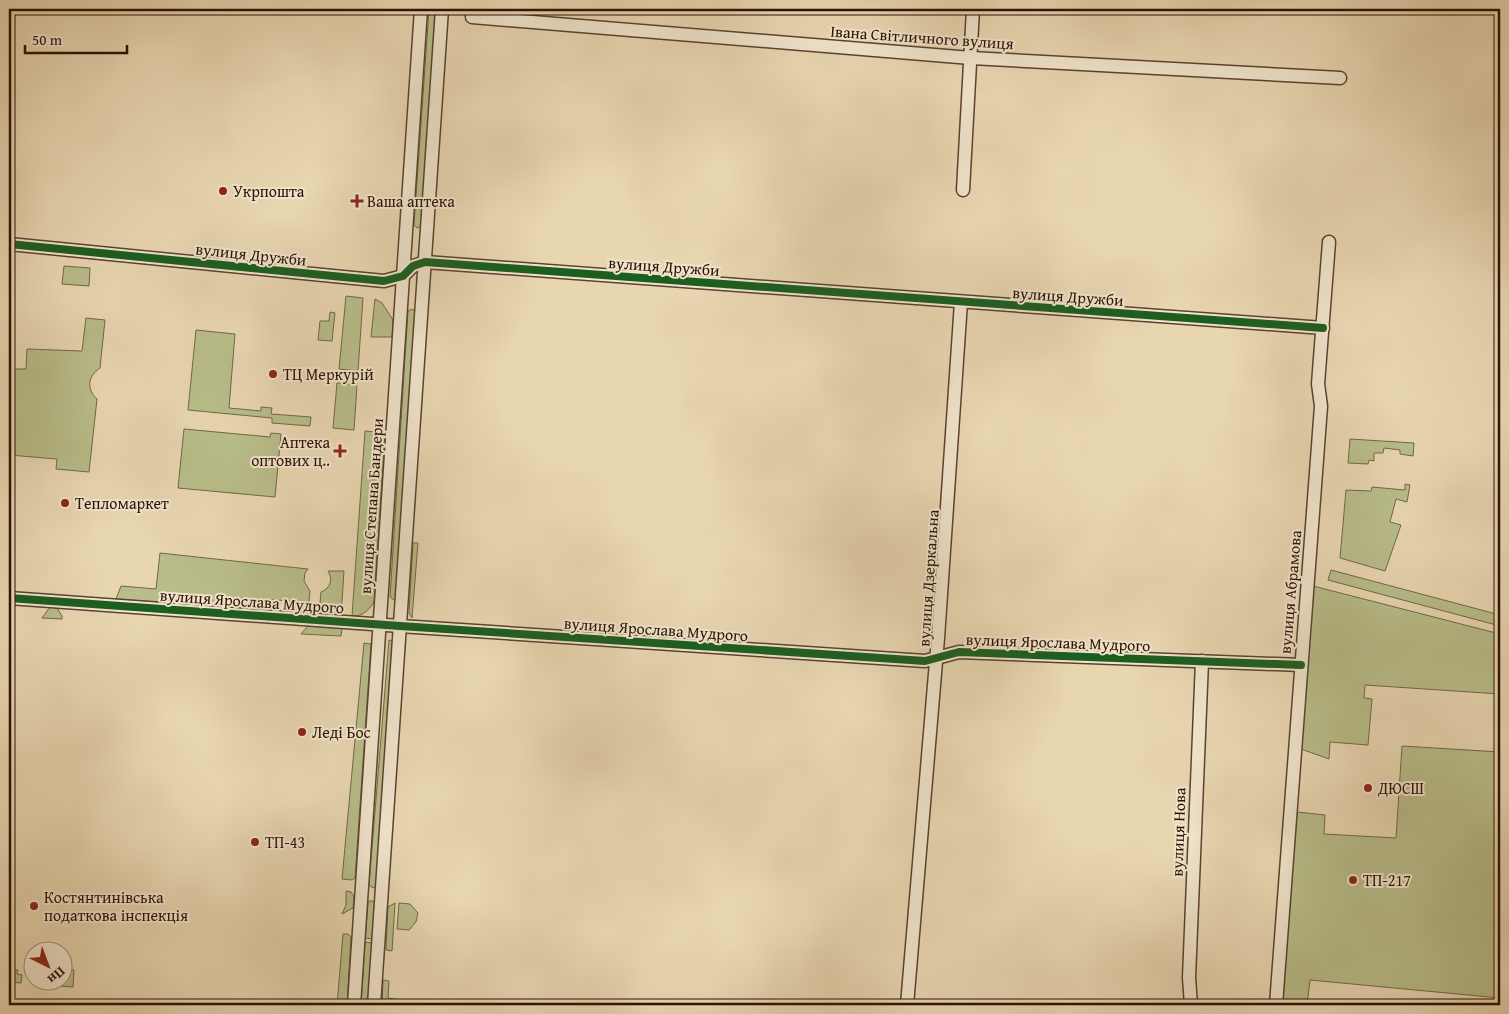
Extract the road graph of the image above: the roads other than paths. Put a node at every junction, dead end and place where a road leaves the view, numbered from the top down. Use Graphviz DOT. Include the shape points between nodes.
graph roads {
  1 [pos="422,9"];
  2 [pos="442,9"];
  3 [pos="973,9"];
  4 [pos="472,17"];
  5 [pos="971,58"];
  6 [pos="1340,78"];
  7 [pos="963,190"];
  8 [pos="1329,242"];
  9 [pos="9,244"];
  10 [pos="425,262"];
  11 [pos="403,276"];
  12 [pos="961,302"];
  13 [pos="1323,328"];
  14 [pos="9,598"];
  15 [pos="380,624"];
  16 [pos="400,626"];
  17 [pos="936,659"];
  18 [pos="1202,661"];
  19 [pos="1301,665"];
  20 [pos="362,886"];
  21 [pos="382,888"];
  22 [pos="361,900"];
  23 [pos="381,903"];
  24 [pos="354,1005"];
  25 [pos="374,1005"];
  26 [pos="906,1005"];
  27 [pos="1190,1005"];
  28 [pos="1276,1005"];
  1 -- 11 [label="street, вулиця Степана Бандери"];
  2 -- 10 [label="street"];
  3 -- 5 [label="street"];
  4 -- 5 [label="street, Івана Світличного вулиця"];
  5 -- 6 [label="street, Івана Світличного вулиця"];
  5 -- 7 [label="street"];
  8 -- 13 [label="street, вулиця Абрамова"];
  9 -- 11 [label="street, вулиця Дружби" via="384,280"];
  10 -- 11 [label="street, вулиця Дружби" via="413,266"];
  10 -- 12 [label="street, вулиця Дружби"];
  10 -- 16 [label="street"];
  11 -- 15 [label="street, вулиця Степана Бандери"];
  12 -- 13 [label="street, вулиця Дружби"];
  12 -- 17 [label="street, вулиця Дзеркальна"];
  13 -- 19 [label="street, вулиця Абрамова" via="1318,384 1321,406"];
  14 -- 15 [label="street, вулиця Ярослава Мудрого"];
  15 -- 16 [label="street, вулиця Ярослава Мудрого"];
  15 -- 20 [label="street, вулиця Степана Бандери"];
  16 -- 17 [label="street, вулиця Ярослава Мудрого" via="925,661"];
  16 -- 21 [label="street"];
  17 -- 18 [label="street, вулиця Ярослава Мудрого" via="960,652"];
  17 -- 26 [label="street, вулиця Дзеркальна"];
  18 -- 19 [label="street, вулиця Ярослава Мудрого"];
  18 -- 27 [label="street, вулиця Нова" via="1188,978"];
  19 -- 28 [label="street, вулиця Абрамова"];
  20 -- 21 [label="street" via="372,892"];
  20 -- 22 [label="street, вулиця Степана Бандери"];
  21 -- 23 [label="street"];
  22 -- 23 [label="street" via="372,896"];
  22 -- 24 [label="street, вулиця Степана Бандери"];
  23 -- 25 [label="street"];
}
